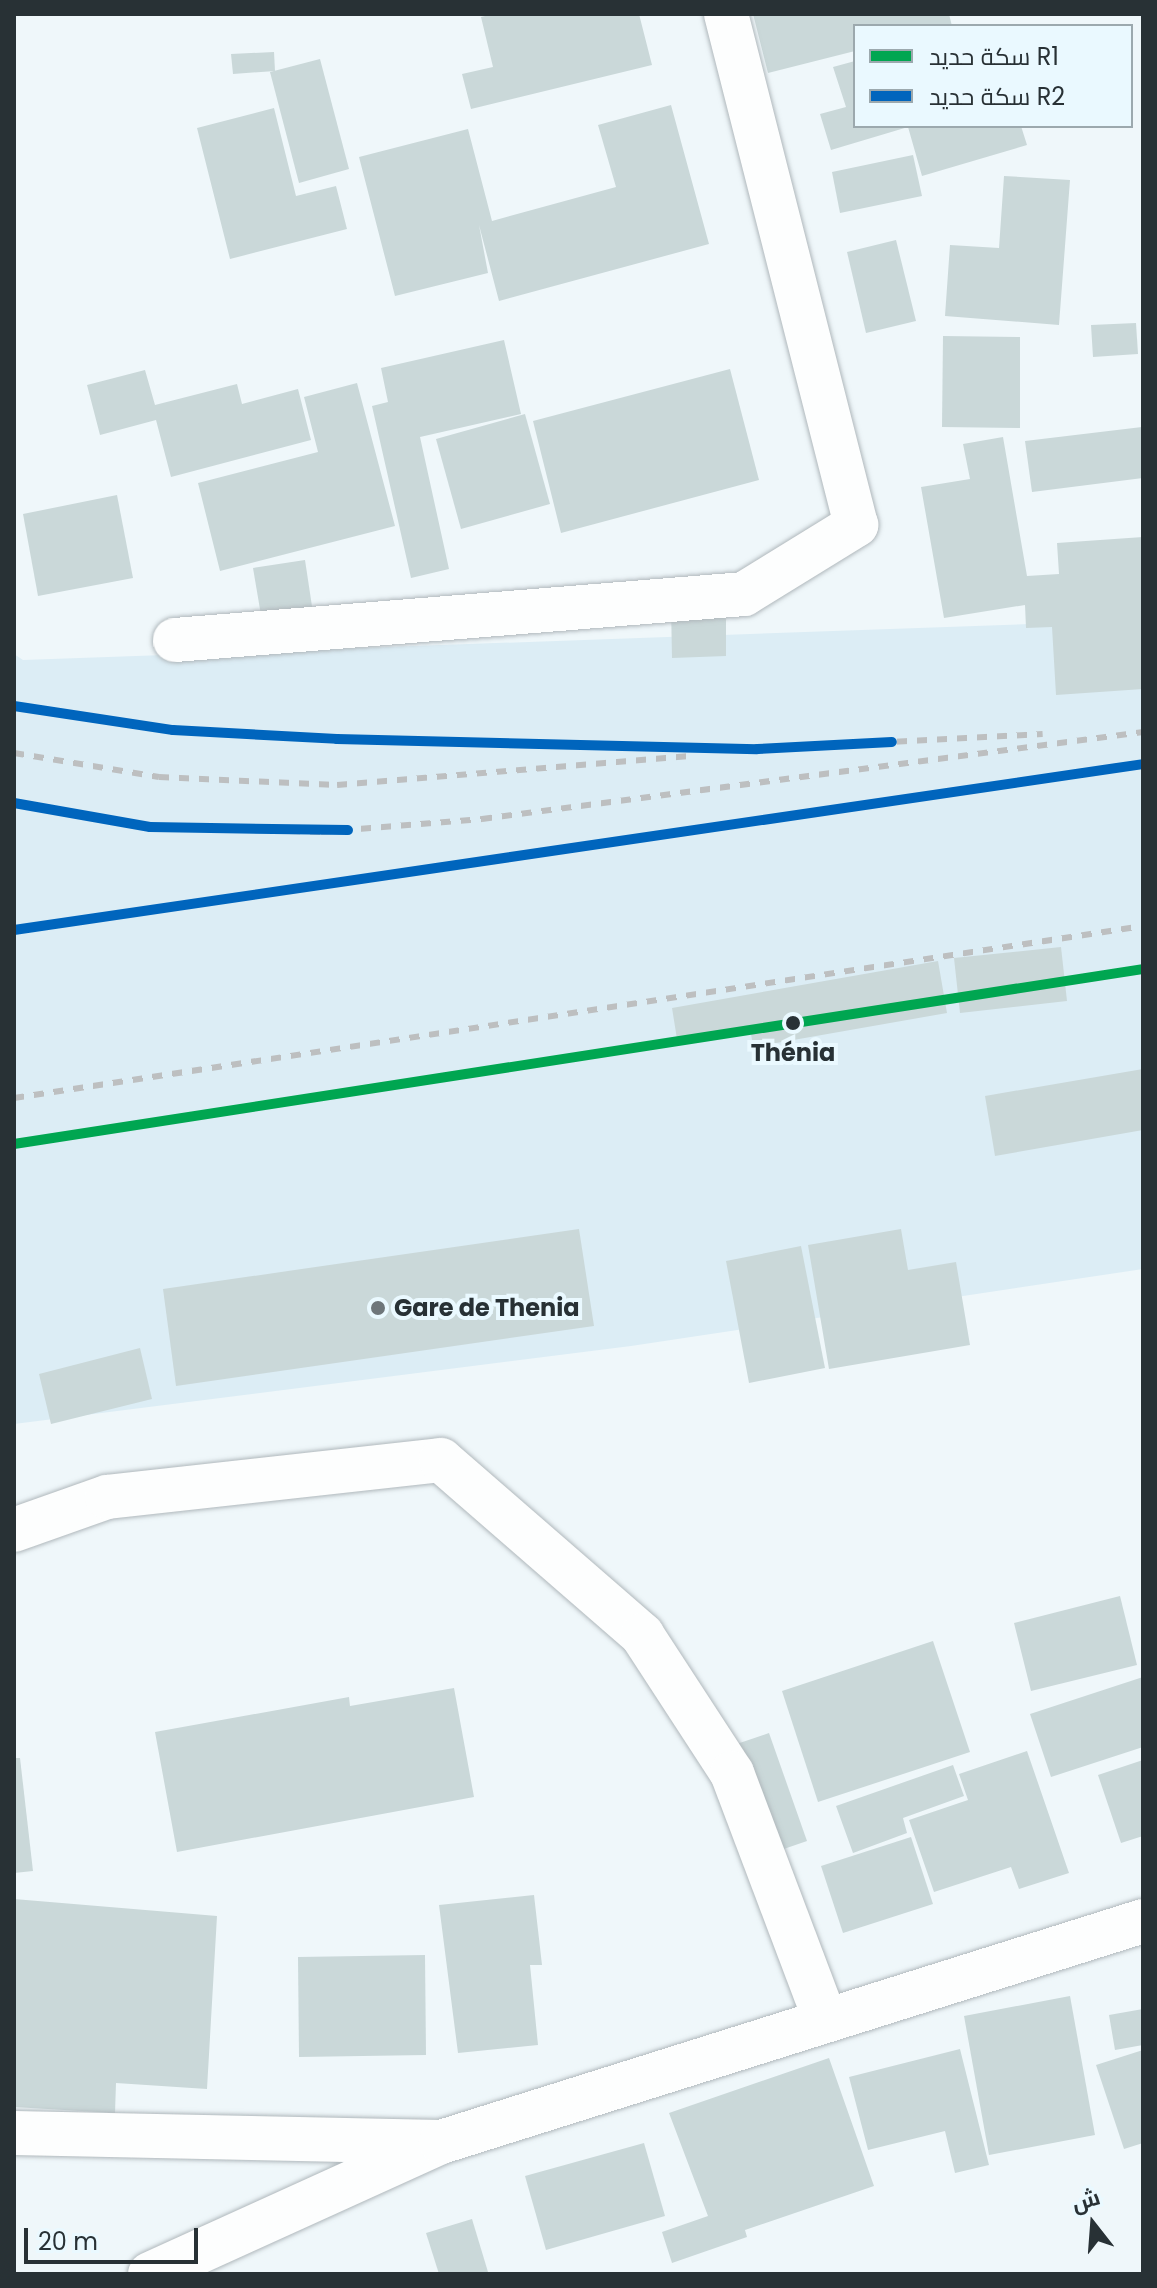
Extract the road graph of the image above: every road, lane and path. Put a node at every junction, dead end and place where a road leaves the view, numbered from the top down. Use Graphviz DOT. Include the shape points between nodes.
graph roads {
  1 [pos="726,14"];
  2 [pos="175,640"];
  3 [pos="14,1530"];
  4 [pos="1143,1921"];
  5 [pos="825,2019"];
  6 [pos="14,2133"];
  7 [pos="441,2142"];
  8 [pos="150,2274"];
  1 -- 2 [label="street" via="856,525 744,594"];
  3 -- 5 [label="street" via="107,1497 441,1460 642,1635 732,1773"];
  4 -- 5 [label="street"];
  5 -- 7 [label="street"];
  6 -- 7 [label="street"];
  7 -- 8 [label="street"];
}
